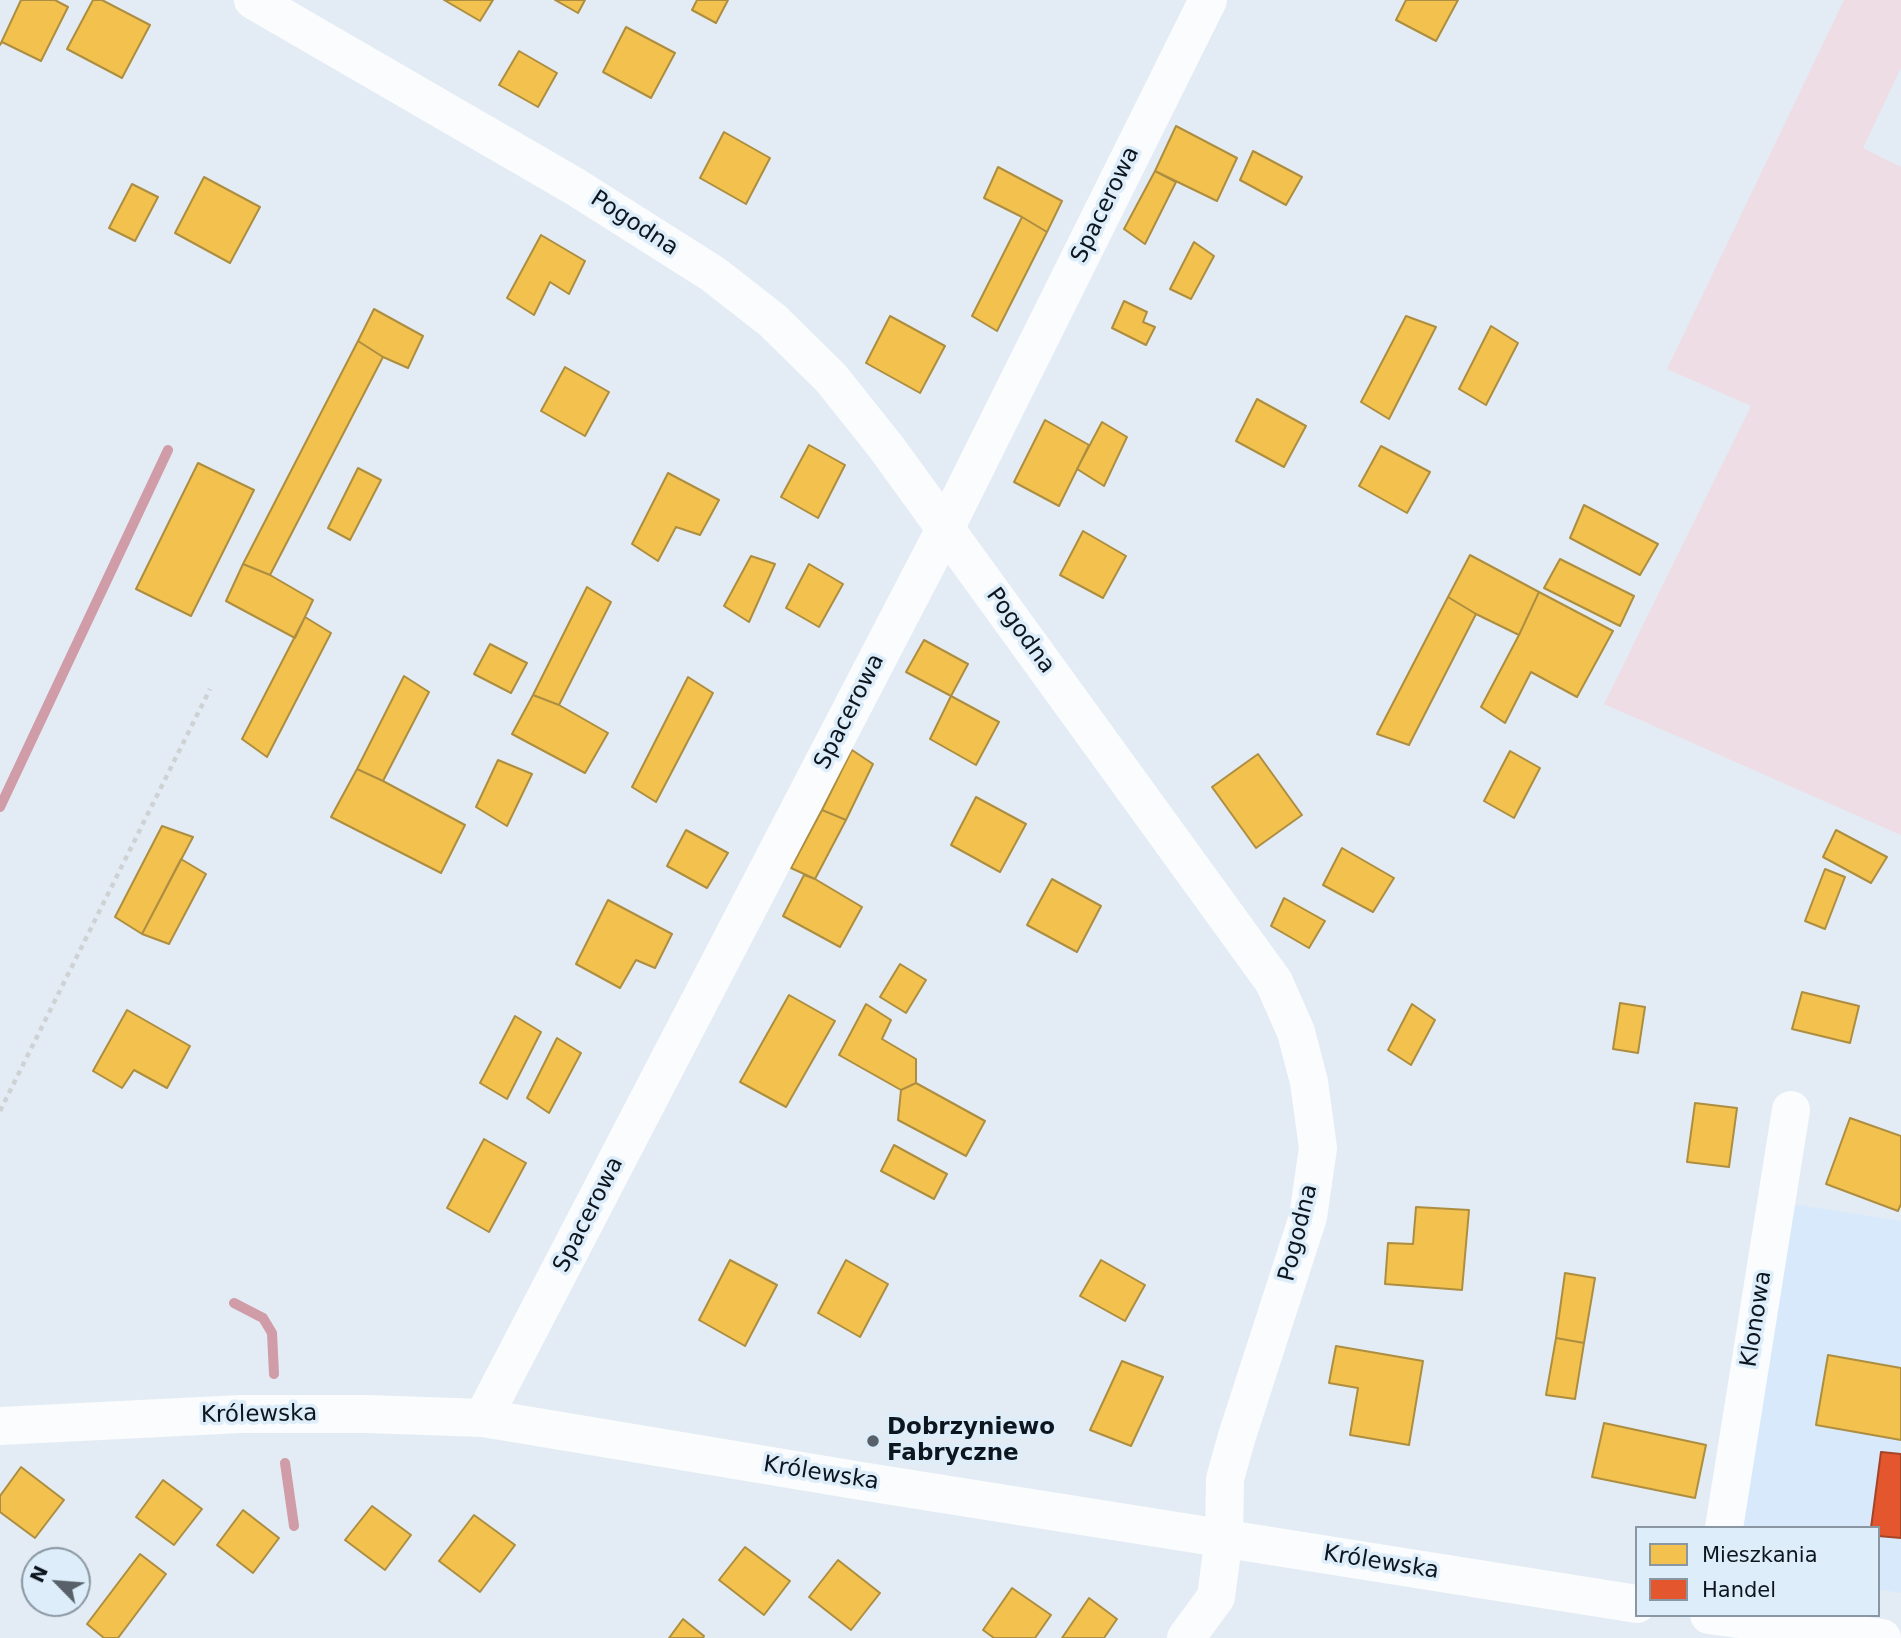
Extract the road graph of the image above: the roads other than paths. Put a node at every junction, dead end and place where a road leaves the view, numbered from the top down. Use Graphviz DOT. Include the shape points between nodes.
graph roads {
  1 [pos="253,0"];
  2 [pos="1208,0"];
  3 [pos="946,528"];
  4 [pos="1791,1110"];
  5 [pos="483,1418"];
  6 [pos="0,1426"];
  7 [pos="1724,1526"];
  8 [pos="1224,1537"];
  9 [pos="1635,1604"];
  10 [pos="1722,1621"];
  11 [pos="1186,1638"];
  12 [pos="1882,1638"];
  1 -- 3 [label="street, Pogodna" via="575,186 762,312 831,378"];
  2 -- 3 [label="street, Spacerowa"];
  3 -- 5 [label="street, Spacerowa"];
  3 -- 8 [label="street, Pogodna" via="1274,982 1296,1032 1310,1082 1318,1148 1308,1217 1225,1479"];
  4 -- 7 [label="street, Klonowa"];
  5 -- 6 [label="street, Królewska" via="241,1414"];
  5 -- 8 [label="street, Królewska"];
  8 -- 9 [label="street, Królewska"];
  8 -- 11 [label="street, Pogodna" via="1216,1597"];
  10 -- 12 [label="street"];
}
